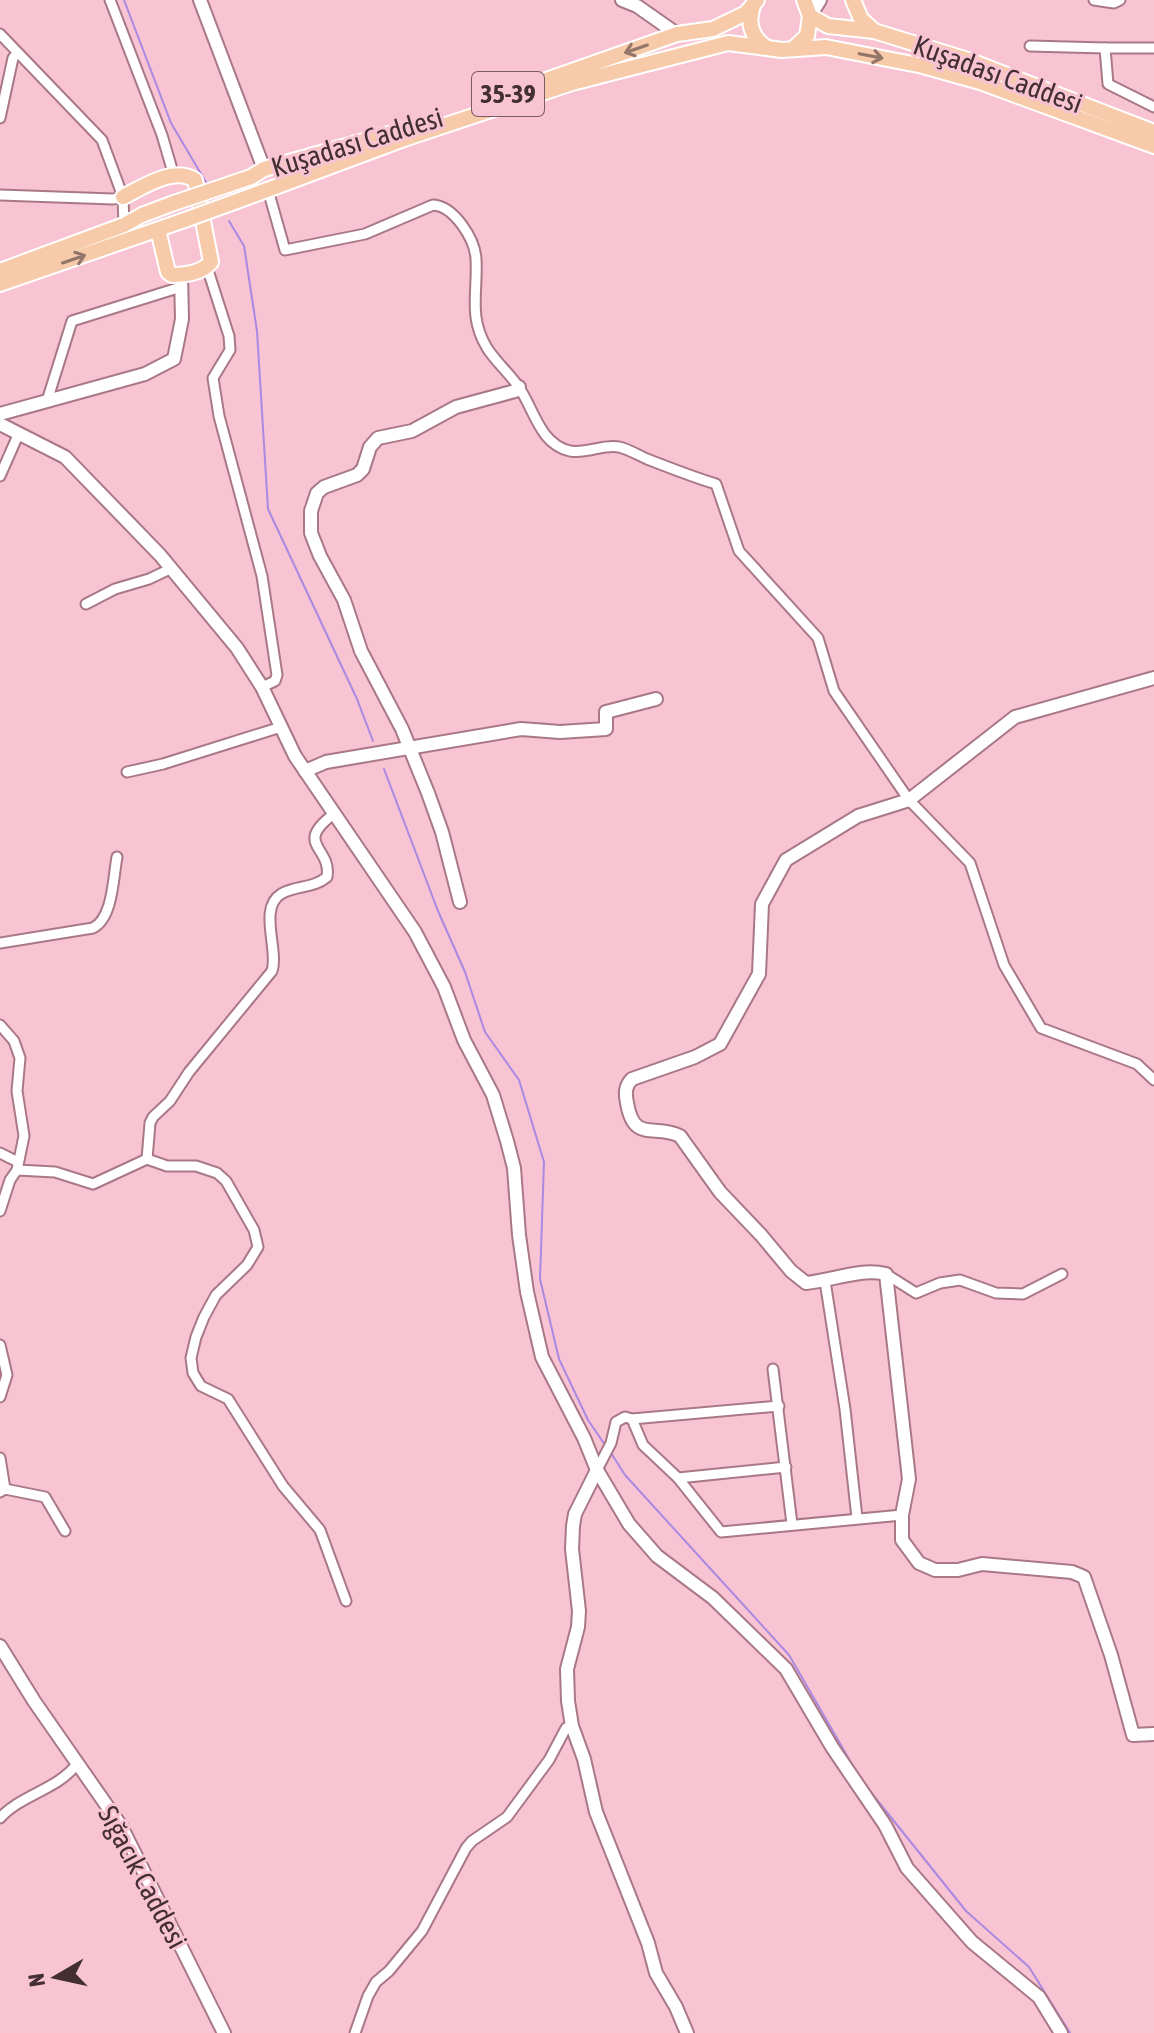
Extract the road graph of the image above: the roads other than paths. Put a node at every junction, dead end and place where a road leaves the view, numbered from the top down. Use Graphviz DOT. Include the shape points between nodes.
graph roads {
  1 [pos="110,0"];
  2 [pos="200,0"];
  3 [pos="622,0"];
  4 [pos="804,0"];
  5 [pos="820,0"];
  6 [pos="853,0"];
  7 [pos="1094,0"];
  8 [pos="1120,0"];
  9 [pos="755,3"];
  10 [pos="810,16"];
  11 [pos="874,31"];
  12 [pos="0,34"];
  13 [pos="677,34"];
  14 [pos="1030,46"];
  15 [pos="767,47"];
  16 [pos="794,48"];
  17 [pos="1105,48"];
  18 [pos="1154,48"];
  19 [pos="17,53"];
  20 [pos="1154,107"];
  21 [pos="1,114"];
  22 [pos="1154,132"];
  23 [pos="1154,146"];
  24 [pos="258,173"];
  25 [pos="174,176"];
  26 [pos="264,192"];
  27 [pos="0,195"];
  28 [pos="123,197"];
  29 [pos="142,215"];
  30 [pos="124,225"];
  31 [pos="158,230"];
  32 [pos="207,267"];
  33 [pos="0,271"];
  34 [pos="181,281"];
  35 [pos="0,284"];
  36 [pos="519,387"];
  37 [pos="47,401"];
  38 [pos="0,414"];
  39 [pos="0,424"];
  40 [pos="19,433"];
  41 [pos="0,476"];
  42 [pos="170,569"];
  43 [pos="86,604"];
  44 [pos="1154,678"];
  45 [pos="262,687"];
  46 [pos="656,699"];
  47 [pos="281,727"];
  48 [pos="409,748"];
  49 [pos="305,771"];
  50 [pos="127,772"];
  51 [pos="909,800"];
  52 [pos="335,813"];
  53 [pos="117,857"];
  54 [pos="460,902"];
  55 [pos="0,943"];
  56 [pos="0,1025"];
  57 [pos="1154,1080"];
  58 [pos="0,1153"];
  59 [pos="147,1159"];
  60 [pos="17,1166"];
  61 [pos="0,1211"];
  62 [pos="886,1274"];
  63 [pos="1062,1274"];
  64 [pos="825,1281"];
  65 [pos="0,1345"];
  66 [pos="773,1369"];
  67 [pos="0,1397"];
  68 [pos="779,1406"];
  69 [pos="632,1419"];
  70 [pos="0,1458"];
  71 [pos="786,1467"];
  72 [pos="597,1470"];
  73 [pos="678,1478"];
  74 [pos="3,1490"];
  75 [pos="902,1515"];
  76 [pos="857,1518"];
  77 [pos="792,1524"];
  78 [pos="65,1531"];
  79 [pos="346,1601"];
  80 [pos="0,1646"];
  81 [pos="572,1726"];
  82 [pos="1154,1734"];
  83 [pos="77,1764"];
  84 [pos="0,1818"];
  85 [pos="224,2033"];
  86 [pos="355,2033"];
  87 [pos="687,2033"];
  88 [pos="1061,2033"];
  1 -- 25 [label="street"];
  2 -- 24 [label="street"];
  3 -- 13 [label="street"];
  4 -- 10 [label="main road"];
  5 -- 10 [label="street"];
  6 -- 11 [label="main road" via="861,19"];
  7 -- 8 [label="street"];
  9 -- 13 [label="main road, Kuşadası Caddesi / 35-39" via="713,29"];
  9 -- 15 [label="main road" via="752,33"];
  10 -- 11 [label="main road, Kuşadası Caddesi" via="828,26"];
  10 -- 16 [label="main road" via="807,36"];
  11 -- 22 [label="main road, Kuşadası Caddesi" via="968,60"];
  12 -- 19 [label="street"];
  13 -- 24 [label="main road, Kuşadası Caddesi / 35-39, one-way" via="408,129"];
  14 -- 17 [label="street"];
  15 -- 16 [label="main road, Kuşadası Caddesi"];
  15 -- 26 [label="main road, Kuşadası Caddesi / 35-39" via="728,43 572,83"];
  16 -- 23 [label="main road, Kuşadası Caddesi, one-way" via="826,47 923,66"];
  17 -- 18 [label="street"];
  17 -- 20 [label="street" via="1108,84"];
  19 -- 21 [label="street"];
  19 -- 28 [label="street" via="102,140"];
  24 -- 29 [label="main road, Kuşadası Caddesi / 35-39, bridge"];
  25 -- 28 [label="main road"];
  25 -- 32 [label="main road" via="195,180 211,252"];
  26 -- 31 [label="main road, Kuşadası Caddesi / 35-39, bridge"];
  26 -- 36 [label="street" via="285,250 365,234 423,207 445,209 473,247 474,311 481,336"];
  27 -- 28 [label="street"];
  28 -- 29 [label="street"];
  28 -- 30 [label="street"];
  29 -- 30 [label="main road, Kuşadası Caddesi / 35-39"];
  30 -- 33 [label="main road, Kuşadası Caddesi / 35-39"];
  31 -- 34 [label="main road" via="168,272"];
  35 -- 31 [label="main road, Kuşadası Caddesi / 35-39, one-way"];
  32 -- 34 [label="main road"];
  32 -- 45 [label="street" via="229,336 230,350 213,378 219,416 262,576 277,675"];
  34 -- 37 [label="street" via="72,321"];
  34 -- 37 [label="street" via="182,319 174,359 145,374"];
  36 -- 48 [label="street" via="456,407 412,431 378,438 357,475 324,487 313,501 311,533"];
  36 -- 51 [label="street" via="542,431 568,451 617,446 716,484 739,551 818,638 834,691"];
  37 -- 38 [label="street"];
  39 -- 40 [label="street"];
  40 -- 41 [label="street"];
  40 -- 42 [label="street" via="65,457"];
  42 -- 43 [label="street"];
  42 -- 45 [label="street" via="237,648"];
  44 -- 51 [label="street" via="1015,717"];
  45 -- 47 [label="street"];
  46 -- 48 [label="street" via="606,712 606,729 521,729"];
  47 -- 49 [label="street"];
  47 -- 50 [label="street"];
  48 -- 49 [label="street" via="326,762"];
  48 -- 54 [label="street" via="442,832"];
  49 -- 52 [label="street"];
  51 -- 57 [label="street" via="970,863 1004,965 1041,1028 1137,1064"];
  51 -- 64 [label="street" via="858,816 786,860 762,904 759,974 720,1044 627,1084 627,1106 635,1125 680,1136 720,1192 791,1271 806,1283"];
  52 -- 59 [label="street" via="321,823 314,838 327,877 276,898 269,919 272,971 153,1117"];
  52 -- 72 [label="street" via="415,932 493,1095 514,1168 527,1292 542,1357"];
  53 -- 55 [label="street" via="101,924"];
  56 -- 60 [label="street" via="20,1058 17,1091 24,1136"];
  58 -- 60 [label="street"];
  59 -- 60 [label="street" via="93,1184"];
  59 -- 79 [label="street" via="217,1173 254,1230 257,1253 216,1295 204,1317 193,1348 193,1373 201,1386 228,1399 283,1486 320,1530"];
  60 -- 61 [label="street"];
  62 -- 63 [label="street" via="916,1293 960,1280 996,1293 1023,1294"];
  62 -- 64 [label="street" via="869,1270"];
  62 -- 75 [label="street" via="909,1479"];
  64 -- 76 [label="street"];
  65 -- 67 [label="street" via="7,1375"];
  66 -- 68 [label="street"];
  68 -- 69 [label="street"];
  68 -- 71 [label="street"];
  69 -- 72 [label="street" via="616,1422"];
  69 -- 73 [label="street" via="643,1445"];
  70 -- 74 [label="street"];
  71 -- 73 [label="street"];
  71 -- 77 [label="street"];
  72 -- 81 [label="street" via="573,1526 579,1611 567,1669"];
  72 -- 88 [label="street" via="629,1524 657,1556 713,1598 786,1669 907,1868 972,1942 1039,1997"];
  73 -- 77 [label="street" via="721,1532"];
  74 -- 78 [label="street" via="45,1497"];
  75 -- 76 [label="street"];
  75 -- 82 [label="street" via="902,1540 919,1563 935,1570 982,1564 1084,1577 1133,1735"];
  76 -- 77 [label="street"];
  80 -- 83 [label="street, Sığacık Caddesi"];
  81 -- 86 [label="street" via="507,1817 466,1848 422,1931 376,1982"];
  81 -- 87 [label="street" via="596,1812 656,1973"];
  83 -- 84 [label="street" via="68,1776 11,1805"];
  83 -- 85 [label="street, Sığacık Caddesi" via="121,1826"];
}
